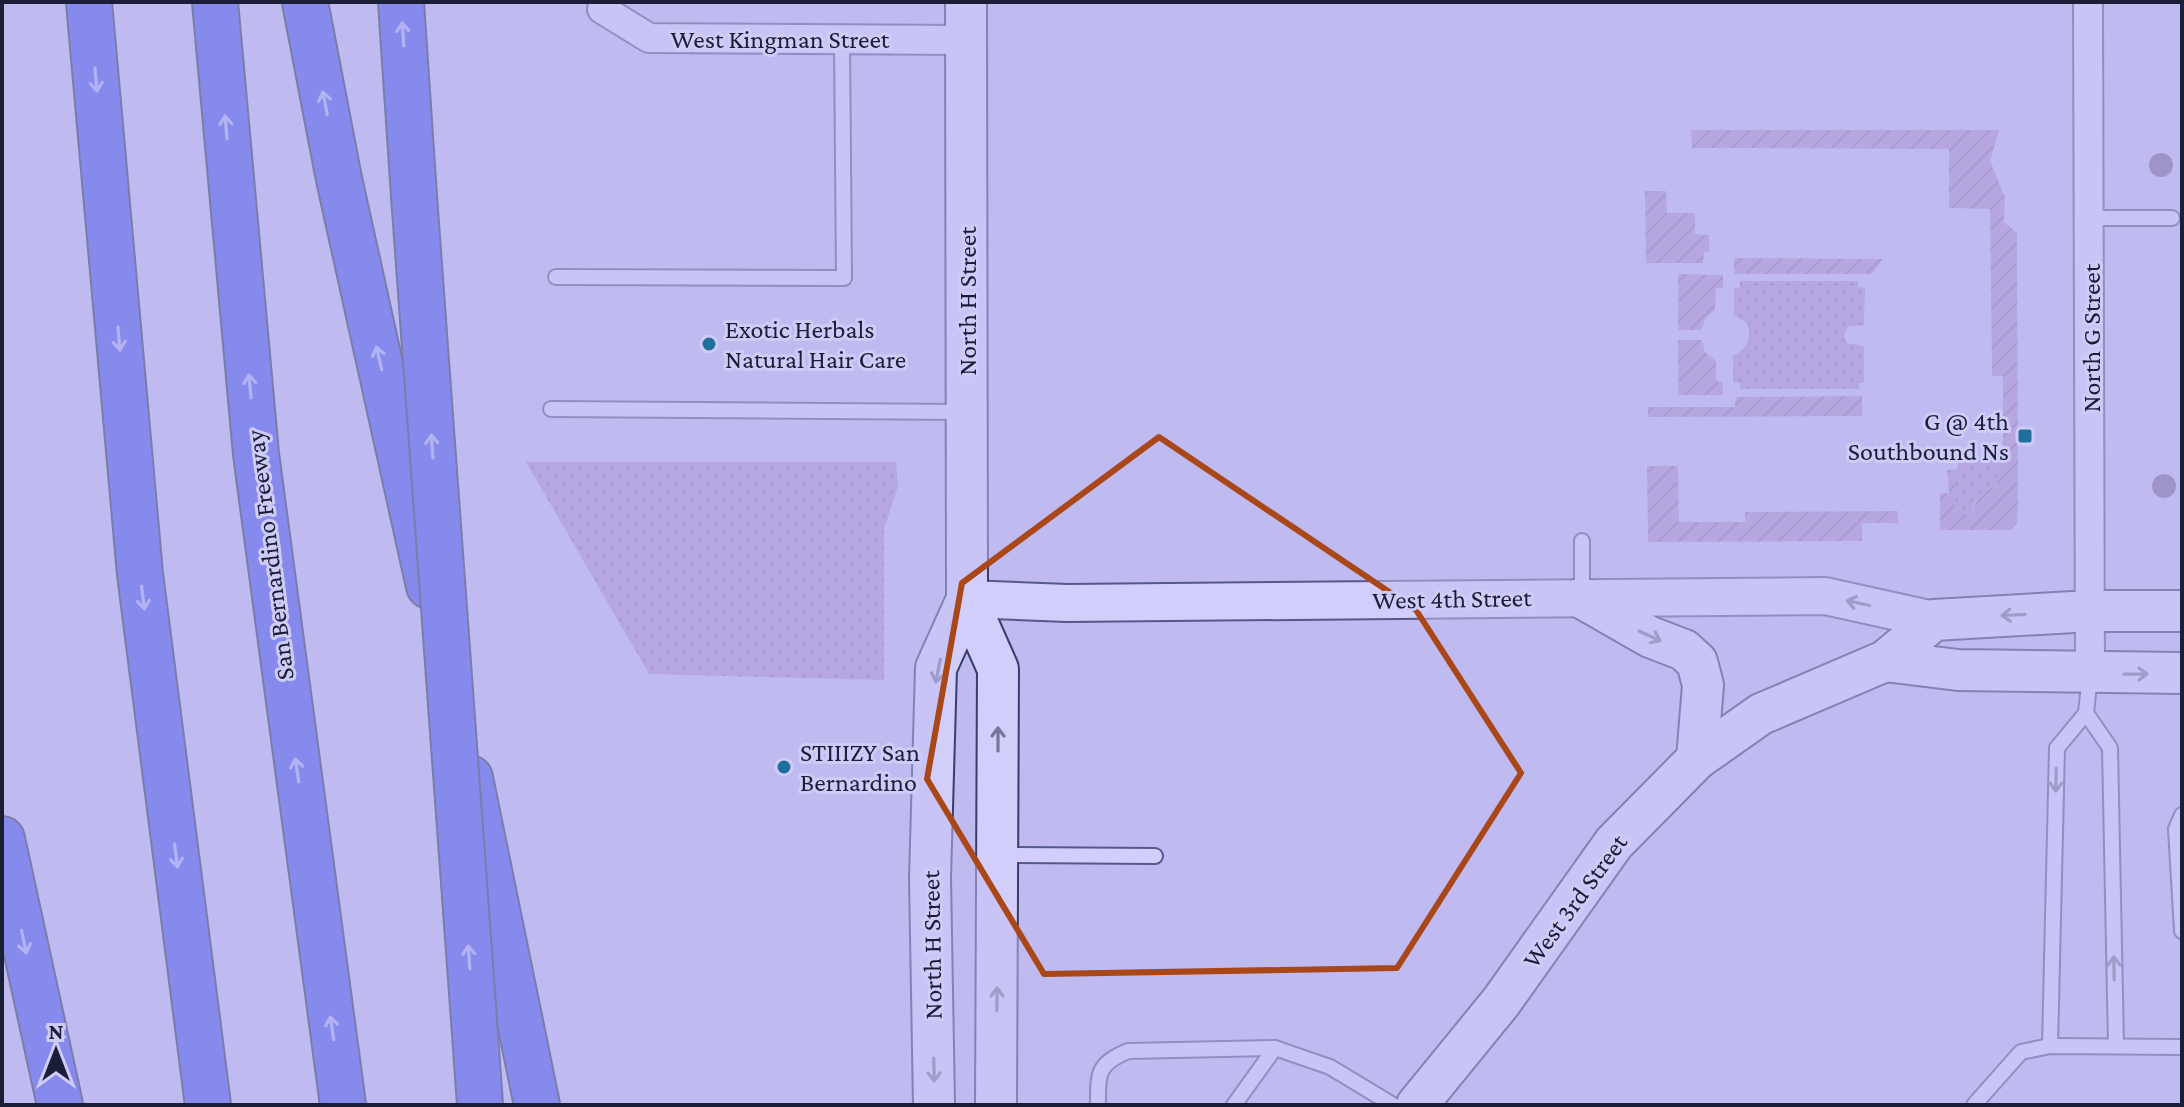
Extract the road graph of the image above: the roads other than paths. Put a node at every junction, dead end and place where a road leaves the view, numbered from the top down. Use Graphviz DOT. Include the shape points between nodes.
graph roads {
  1 [pos="89,2"];
  2 [pos="215,2"];
  3 [pos="305,2"];
  4 [pos="401,2"];
  5 [pos="2088,2"];
  6 [pos="602,9"];
  7 [pos="966,21"];
  8 [pos="842,40"];
  9 [pos="2091,218"];
  10 [pos="2172,218"];
  11 [pos="556,277"];
  12 [pos="551,409"];
  13 [pos="967,412"];
  14 [pos="1582,541"];
  15 [pos="1582,598"];
  16 [pos="967,599"];
  17 [pos="2091,611"];
  18 [pos="2182,611"];
  19 [pos="1934,620"];
  20 [pos="1885,661"];
  21 [pos="2182,673"];
  22 [pos="2088,694"];
  23 [pos="1697,759"];
  24 [pos="2182,815"];
  25 [pos="2,839"];
  26 [pos="997,855"];
  27 [pos="1155,856"];
  28 [pos="2182,931"];
  29 [pos="2050,1046"];
  30 [pos="2116,1046"];
  31 [pos="2182,1047"];
  32 [pos="1275,1048"];
  33 [pos="60,1105"];
  34 [pos="208,1105"];
  35 [pos="343,1105"];
  36 [pos="480,1105"];
  37 [pos="537,1105"];
  38 [pos="934,1105"];
  39 [pos="996,1105"];
  40 [pos="1098,1105"];
  41 [pos="1234,1105"];
  42 [pos="1393,1105"];
  43 [pos="1417,1105"];
  44 [pos="1974,1105"];
  1 -- 34 [label="highway, one-way" via="140,574"];
  35 -- 2 [label="highway, San Bernardino Freeway, one-way" via="256,454"];
  37 -- 3 [label="highway, one-way"];
  36 -- 4 [label="highway, one-way, bridge"];
  5 -- 9 [label="street, North G Street"];
  6 -- 8 [label="street, West Kingman Street" via="649,38"];
  7 -- 8 [label="street, West Kingman Street"];
  7 -- 13 [label="main road, North H Street"];
  8 -- 11 [label="lane" via="844,278"];
  9 -- 10 [label="lane"];
  9 -- 17 [label="street, North G Street"];
  12 -- 13 [label="lane"];
  13 -- 16 [label="main road, North H Street"];
  14 -- 15 [label="lane"];
  15 -- 16 [label="street, West 4th Street" via="1083,603"];
  19 -- 15 [label="street, West 4th Street, one-way" via="1825,596"];
  15 -- 23 [label="main road, one-way" via="1684,650 1697,662 1703,685"];
  26 -- 16 [label="main road, North H Street, one-way" via="998,669"];
  16 -- 38 [label="main road, North H Street, one-way" via="936,668 930,878"];
  17 -- 18 [label="main road"];
  17 -- 19 [label="main road, one-way"];
  17 -- 22 [label="street, North G Street"];
  19 -- 20 [label="main road, West 3rd Street"];
  20 -- 22 [label="main road"];
  20 -- 23 [label="main road, West 3rd Street" via="1761,714"];
  22 -- 21 [label="main road, one-way"];
  22 -- 29 [label="lane, one-way" via="2057,748"];
  30 -- 22 [label="lane, one-way" via="2110,748"];
  23 -- 43 [label="main road, West 3rd Street" via="1614,843 1501,1002"];
  24 -- 28 [label="lane" via="2176,829"];
  25 -- 33 [label="highway, one-way"];
  26 -- 27 [label="lane"];
  39 -- 26 [label="main road, North H Street, one-way"];
  29 -- 30 [label="lane"];
  29 -- 44 [label="lane" via="2021,1052"];
  30 -- 31 [label="lane"];
  32 -- 40 [label="lane" via="1128,1051 1109,1059 1098,1075"];
  32 -- 41 [label="lane"];
  32 -- 42 [label="lane" via="1330,1067"];
}
